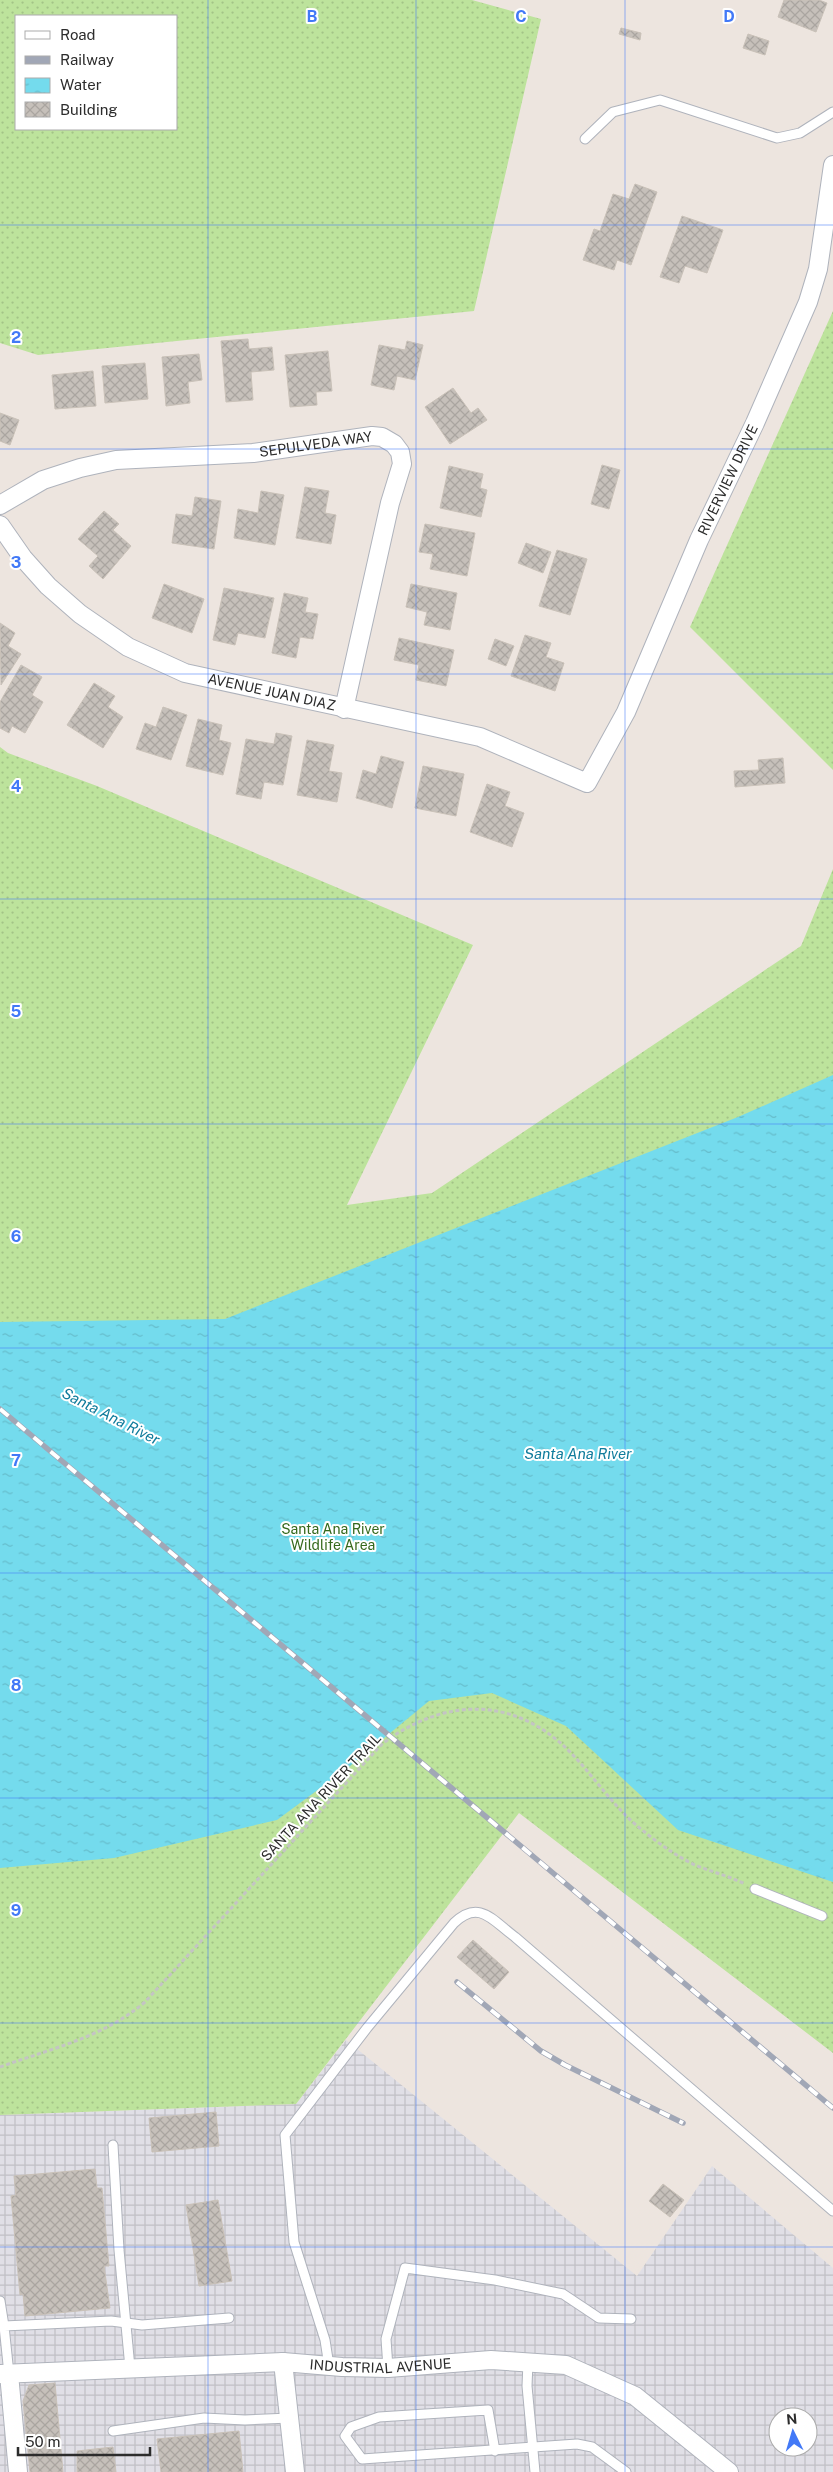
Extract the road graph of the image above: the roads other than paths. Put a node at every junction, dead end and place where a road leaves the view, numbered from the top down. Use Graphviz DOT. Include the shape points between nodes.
graph roads {
  1 [pos="833,112"];
  2 [pos="585,139"];
  3 [pos="833,165"];
  4 [pos="0,505"];
  5 [pos="0,525"];
  6 [pos="344,709"];
  7 [pos="587,783"];
  8 [pos="755,1889"];
  9 [pos="822,1916"];
  10 [pos="113,2145"];
  11 [pos="833,2211"];
  12 [pos="0,2300"];
  13 [pos="230,2318"];
  14 [pos="631,2319"];
  15 [pos="126,2323"];
  16 [pos="4,2326"];
  17 [pos="283,2362"];
  18 [pos="528,2362"];
  19 [pos="329,2366"];
  20 [pos="130,2368"];
  21 [pos="388,2368"];
  22 [pos="5,2374"];
  23 [pos="290,2418"];
  24 [pos="114,2432"];
  25 [pos="532,2448"];
  26 [pos="495,2450"];
  27 [pos="18,2472"];
  28 [pos="295,2472"];
  29 [pos="535,2472"];
  30 [pos="626,2472"];
  31 [pos="729,2472"];
  1 -- 2 [label="lane" via="800,132 777,138 660,100 612,112"];
  3 -- 7 [label="street, RIVERVIEW DRIVE" via="818,268 808,302 759,415 699,540 626,712"];
  4 -- 6 [label="street, SEPULVEDA WAY" via="43,480 116,460 252,453 372,436 390,440 400,452 402,464 390,503"];
  5 -- 6 [label="street, AVENUE JUAN DIAZ" via="48,586 80,614 128,647 185,673"];
  6 -- 7 [label="street, AVENUE JUAN DIAZ" via="480,737"];
  8 -- 9 [label="lane"];
  10 -- 15 [label="lane"];
  11 -- 19 [label="lane" via="515,1937 473,1910 454,1923 367,2028 285,2135 294,2242 325,2340"];
  12 -- 16 [label="lane"];
  13 -- 15 [label="lane" via="142,2325"];
  14 -- 21 [label="lane" via="599,2318 563,2294 495,2280 405,2268 386,2339"];
  15 -- 16 [label="lane"];
  15 -- 20 [label="lane"];
  16 -- 22 [label="lane"];
  17 -- 19 [label="street, INDUSTRIAL AVENUE"];
  17 -- 20 [label="street, INDUSTRIAL AVENUE"];
  17 -- 23 [label="street"];
  18 -- 21 [label="street, INDUSTRIAL AVENUE" via="491,2360"];
  18 -- 25 [label="lane"];
  18 -- 31 [label="street, INDUSTRIAL AVENUE" via="566,2366 635,2396"];
  19 -- 21 [label="street, INDUSTRIAL AVENUE"];
  20 -- 22 [label="street, INDUSTRIAL AVENUE"];
  22 -- 27 [label="street"];
  23 -- 24 [label="lane" via="204,2418"];
  23 -- 28 [label="street"];
  25 -- 26 [label="lane"];
  25 -- 29 [label="lane"];
  25 -- 30 [label="lane" via="577,2444 592,2447"];
  26 -- 26 [label="lane" via="362,2459 346,2436 351,2427 379,2418 488,2410"];
}
